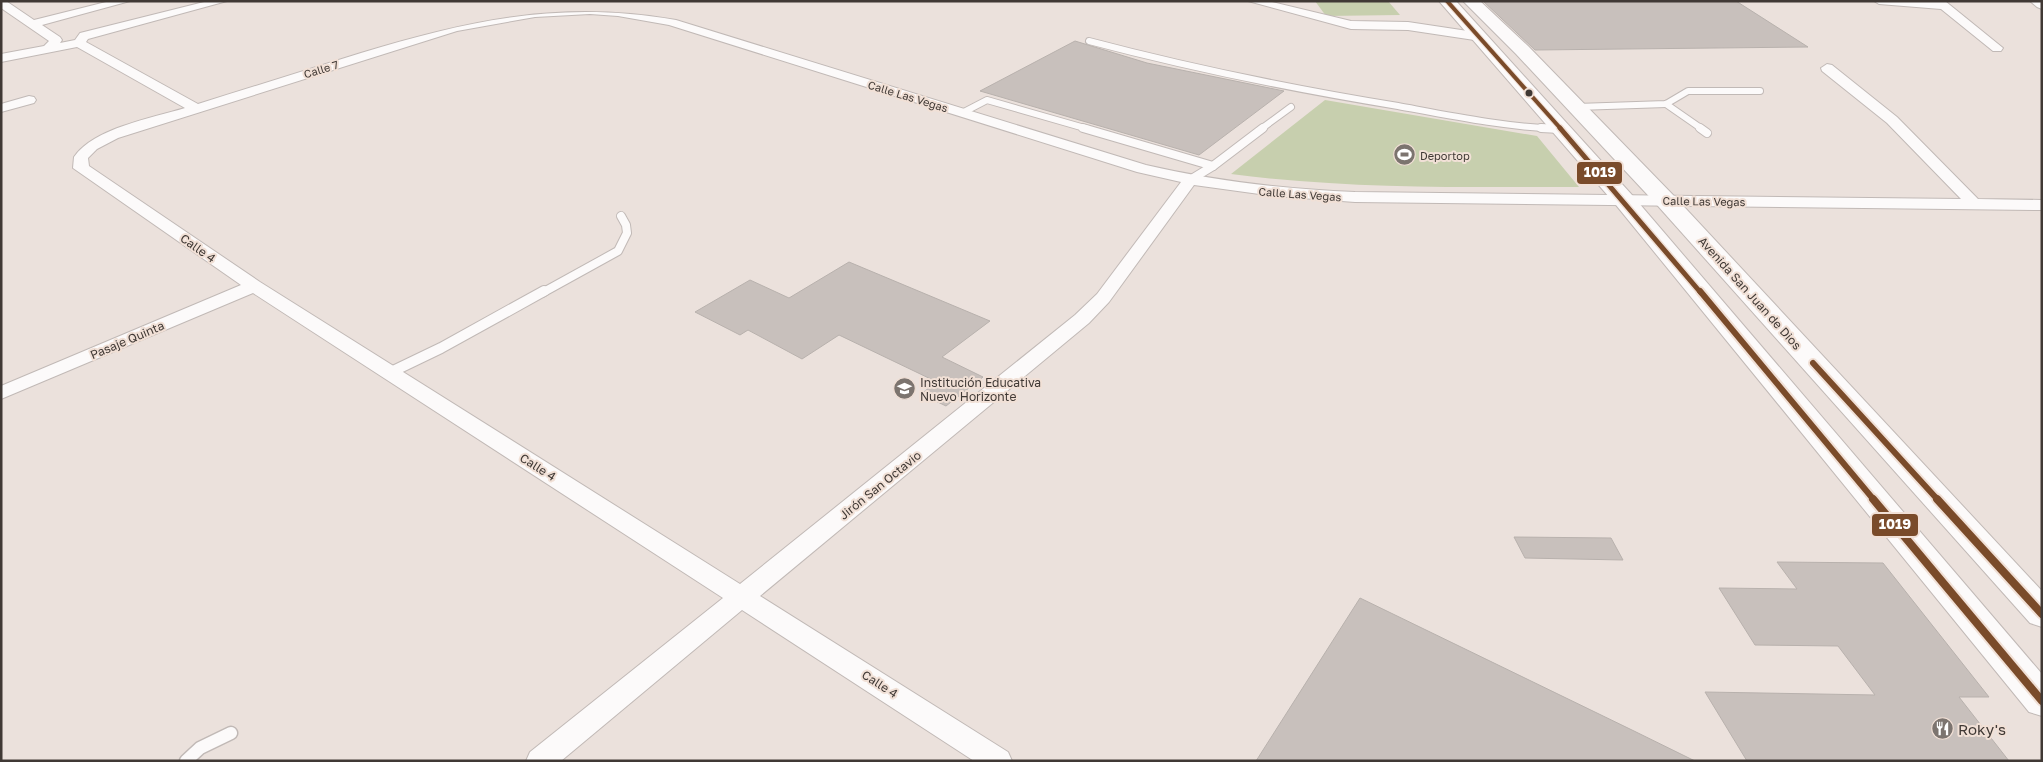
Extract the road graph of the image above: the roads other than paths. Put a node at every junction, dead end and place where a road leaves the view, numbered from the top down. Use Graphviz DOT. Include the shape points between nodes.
graph roads {
  1 [pos="126,1"];
  2 [pos="222,1"];
  3 [pos="1254,1"];
  4 [pos="1447,1"];
  5 [pos="1471,1"];
  6 [pos="1879,1"];
  7 [pos="1,3"];
  8 [pos="1941,4"];
  9 [pos="587,6"];
  10 [pos="32,24"];
  11 [pos="1481,37"];
  12 [pos="1089,41"];
  13 [pos="79,43"];
  14 [pos="1997,48"];
  15 [pos="48,49"];
  16 [pos="1,58"];
  17 [pos="1827,68"];
  18 [pos="1760,91"];
  19 [pos="29,100"];
  20 [pos="1666,104"];
  21 [pos="1291,106"];
  22 [pos="1577,107"];
  23 [pos="1,108"];
  24 [pos="195,108"];
  25 [pos="962,113"];
  26 [pos="1560,129"];
  27 [pos="1707,133"];
  28 [pos="1214,166"];
  29 [pos="81,168"];
  30 [pos="1190,180"];
  31 [pos="1624,200"];
  32 [pos="1666,201"];
  33 [pos="1974,204"];
  34 [pos="2042,205"];
  35 [pos="622,216"];
  36 [pos="254,286"];
  37 [pos="389,373"];
  38 [pos="1,393"];
  39 [pos="743,597"];
  40 [pos="2042,614"];
  41 [pos="2042,701"];
  42 [pos="231,733"];
  43 [pos="186,761"];
  44 [pos="540,761"];
  45 [pos="998,761"];
  1 -- 10 [label="street"];
  2 -- 13 [label="street" via="84,36"];
  3 -- 11 [label="street" via="1351,25 1408,26"];
  4 -- 11 [label="main road"];
  5 -- 22 [label="main road, Avenida San Juan de Dios"];
  6 -- 8 [label="street"];
  7 -- 10 [label="street"];
  8 -- 14 [label="street"];
  9 -- 24 [label="street, Calle 7" via="496,18 454,28"];
  9 -- 25 [label="street, Calle Las Vegas" via="655,18"];
  10 -- 15 [label="street" via="56,40"];
  11 -- 26 [label="main road"];
  12 -- 26 [label="lane" via="1187,66 1338,96 1526,127"];
  13 -- 15 [label="street"];
  13 -- 24 [label="street"];
  15 -- 16 [label="street"];
  17 -- 33 [label="street" via="1892,120"];
  18 -- 20 [label="lane" via="1688,91"];
  19 -- 23 [label="street"];
  20 -- 22 [label="lane"];
  20 -- 27 [label="lane"];
  21 -- 28 [label="lane"];
  22 -- 32 [label="main road, Avenida San Juan de Dios"];
  24 -- 29 [label="street, Calle 7" via="99,142 81,157"];
  25 -- 28 [label="lane" via="987,100"];
  25 -- 30 [label="street, Calle Las Vegas"];
  26 -- 31 [label="main road"];
  28 -- 30 [label="lane"];
  29 -- 36 [label="street, Calle 4"];
  30 -- 31 [label="street, Calle Las Vegas" via="1251,190 1355,198"];
  30 -- 39 [label="street, Jirón San Octavio" via="1104,298 1082,319"];
  31 -- 32 [label="street, Calle Las Vegas"];
  31 -- 41 [label="main road"];
  32 -- 33 [label="street, Calle Las Vegas"];
  32 -- 40 [label="main road, Avenida San Juan de Dios"];
  33 -- 34 [label="street, Calle Las Vegas"];
  35 -- 37 [label="lane" via="629,231 618,251"];
  36 -- 37 [label="street, Calle 4"];
  36 -- 38 [label="street, Pasaje Quinta"];
  37 -- 39 [label="street, Calle 4"];
  39 -- 44 [label="street, Jirón San Octavio"];
  39 -- 45 [label="street, Calle 4"];
  42 -- 43 [label="lane" via="200,748"];
}
